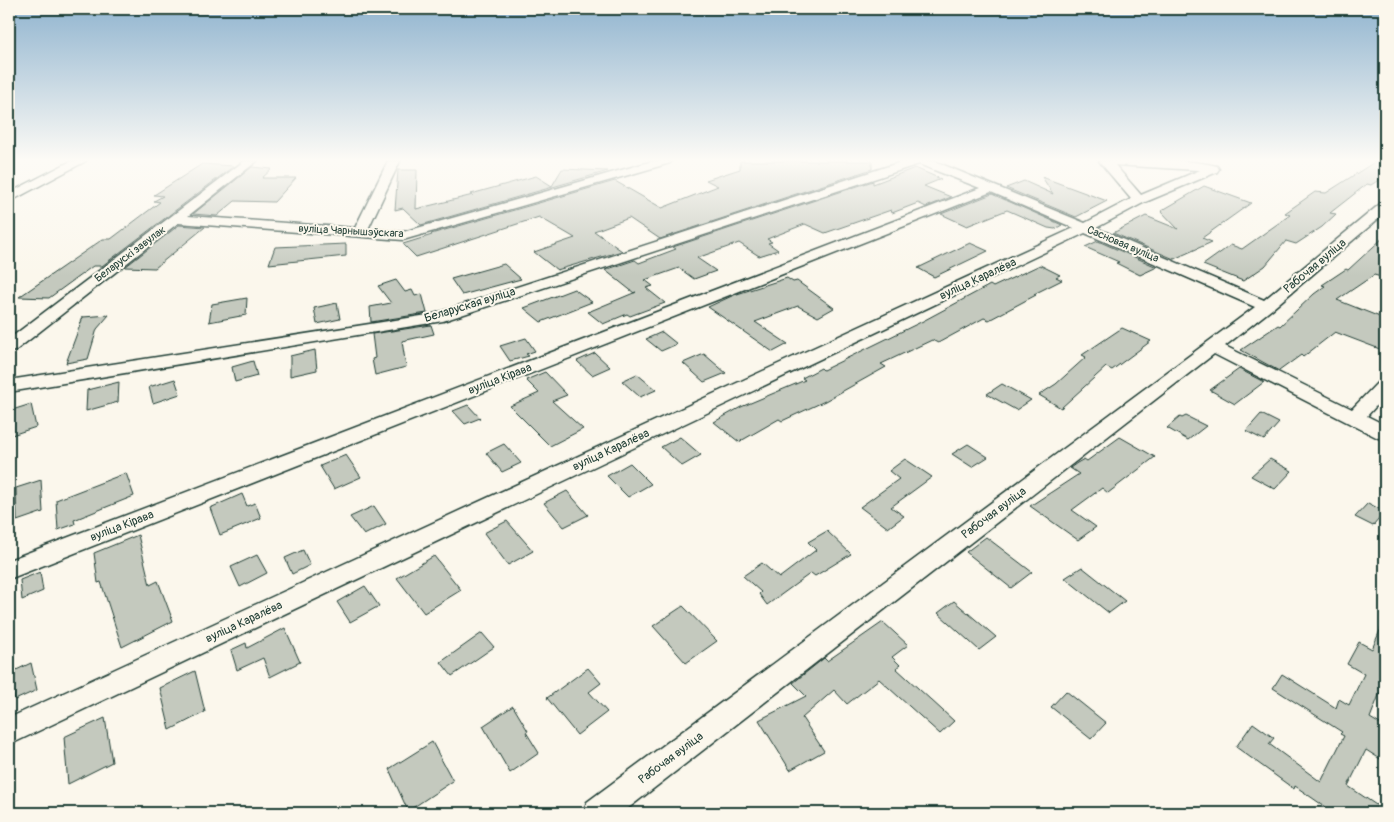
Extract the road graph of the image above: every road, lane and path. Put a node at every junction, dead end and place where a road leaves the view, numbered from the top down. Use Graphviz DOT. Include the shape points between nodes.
graph roads {
  1 [pos="201,199"];
  2 [pos="376,199"];
  3 [pos="531,199"];
  4 [pos="799,199"];
  5 [pos="962,199"];
  6 [pos="1018,199"];
  7 [pos="1140,200"];
  8 [pos="1385,208"];
  9 [pos="175,219"];
  10 [pos="1086,228"];
  11 [pos="359,234"];
  12 [pos="1266,306"];
  13 [pos="9,347"];
  14 [pos="1213,347"];
  15 [pos="1385,385"];
  16 [pos="9,386"];
  17 [pos="1355,417"];
  18 [pos="1385,433"];
  19 [pos="9,570"];
  20 [pos="9,732"];
  21 [pos="598,813"];
  1 -- 9 [label="street, Беларускі завулак"];
  2 -- 11 [label="street"];
  3 -- 11 [label="street, вуліца Чарнышэўскага" via="403,236"];
  4 -- 16 [label="street, Беларуская вуліца" via="437,318"];
  5 -- 19 [label="street, вуліца Кірава"];
  6 -- 10 [label="street, Сасновая вуліца"];
  7 -- 10 [label="street, вуліца Каралёва"];
  8 -- 12 [label="street, Рабочая вуліца"];
  9 -- 11 [label="street, вуліца Чарнышэўскага"];
  9 -- 13 [label="street, Беларускі завулак"];
  10 -- 12 [label="street, Сасновая вуліца"];
  10 -- 20 [label="street, вуліца Каралёва"];
  12 -- 14 [label="street, Рабочая вуліца"];
  14 -- 17 [label="street"];
  14 -- 21 [label="street, Рабочая вуліца"];
  15 -- 17 [label="street"];
  17 -- 18 [label="street"];
}
